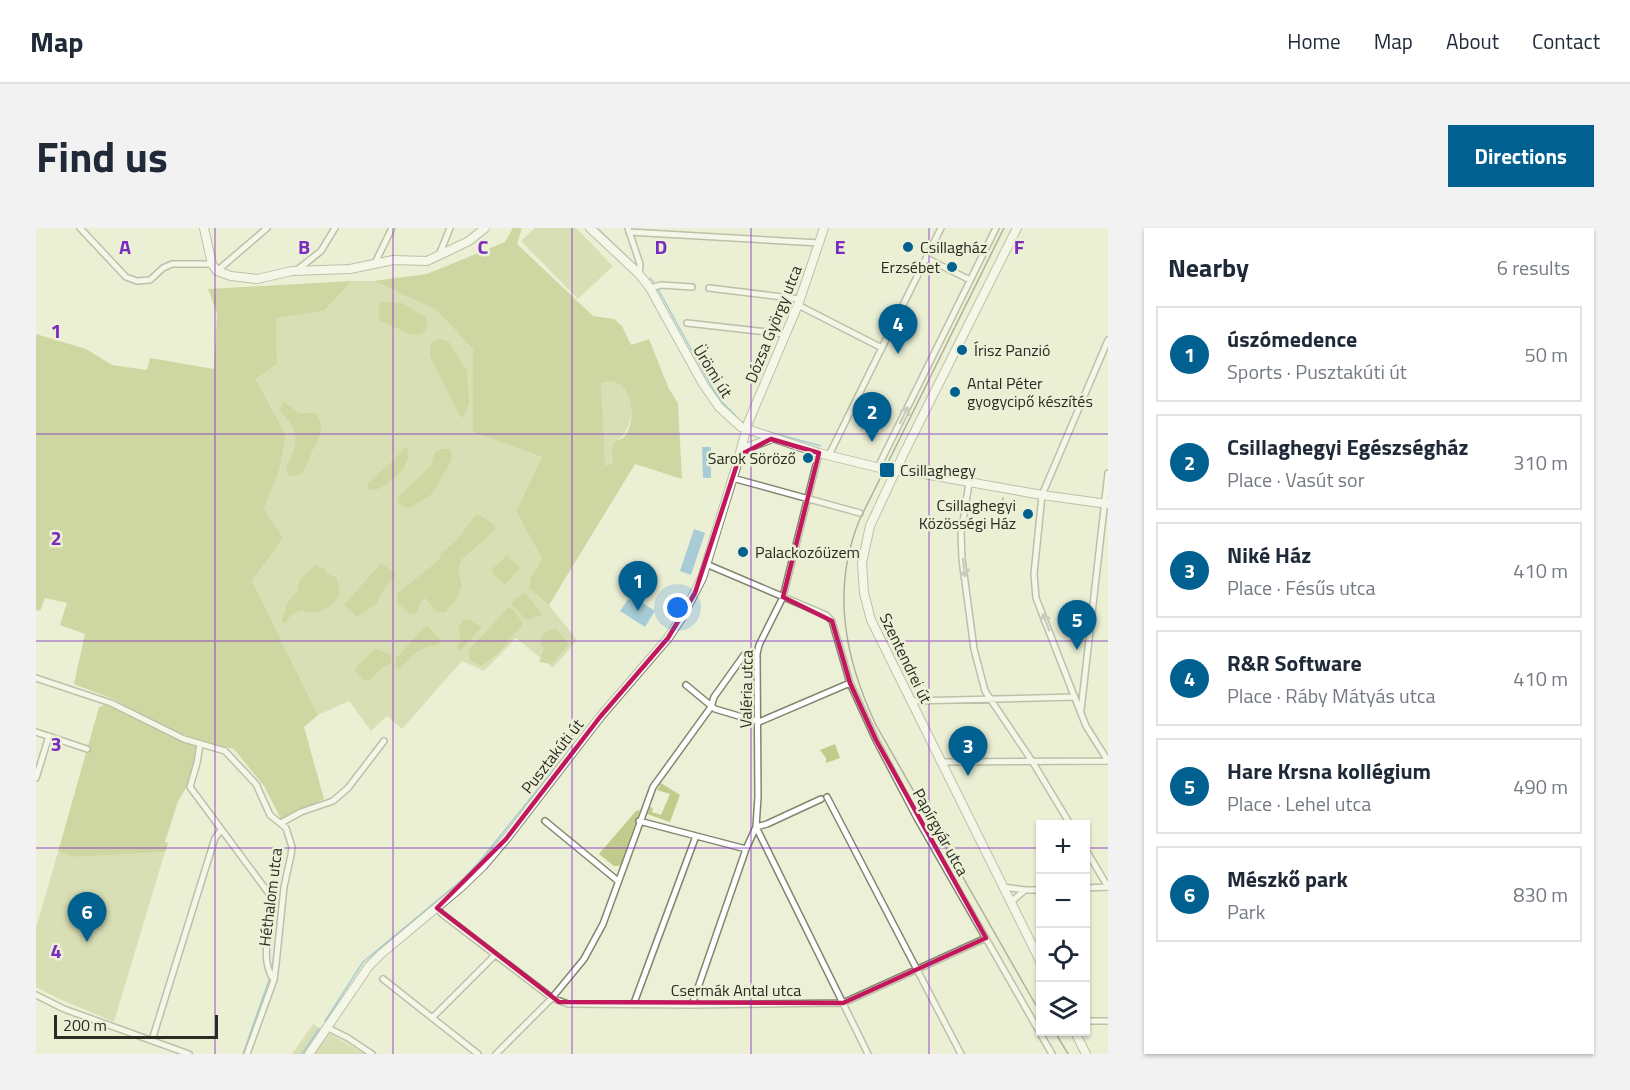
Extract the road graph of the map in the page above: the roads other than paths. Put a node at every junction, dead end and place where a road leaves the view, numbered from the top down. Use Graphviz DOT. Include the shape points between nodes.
graph roads {
  1 [pos="80,228"];
  2 [pos="204,228"];
  3 [pos="267,228"];
  4 [pos="335,228"];
  5 [pos="392,228"];
  6 [pos="450,228"];
  7 [pos="485,228"];
  8 [pos="590,228"];
  9 [pos="824,228"];
  10 [pos="941,228"];
  11 [pos="996,228"];
  12 [pos="1017,228"];
  13 [pos="629,230"];
  14 [pos="819,243"];
  15 [pos="439,256"];
  16 [pos="926,258"];
  17 [pos="375,263"];
  18 [pos="214,268"];
  19 [pos="296,271"];
  20 [pos="639,274"];
  21 [pos="970,280"];
  22 [pos="692,287"];
  23 [pos="650,288"];
  24 [pos="710,288"];
  25 [pos="799,302"];
  26 [pos="687,323"];
  27 [pos="785,334"];
  28 [pos="1108,340"];
  29 [pos="882,348"];
  30 [pos="746,430"];
  31 [pos="771,439"];
  32 [pos="819,453"];
  33 [pos="740,455"];
  34 [pos="829,455"];
  35 [pos="878,467"];
  36 [pos="897,470"];
  37 [pos="1108,473"];
  38 [pos="736,479"];
  39 [pos="969,483"];
  40 [pos="1042,495"];
  41 [pos="809,499"];
  42 [pos="1106,504"];
  43 [pos="860,513"];
  44 [pos="706,564"];
  45 [pos="783,597"];
  46 [pos="757,654"];
  47 [pos="36,678"];
  48 [pos="850,683"];
  49 [pos="686,685"];
  50 [pos="1083,686"];
  51 [pos="1071,688"];
  52 [pos="1074,697"];
  53 [pos="989,699"];
  54 [pos="1081,699"];
  55 [pos="911,701"];
  56 [pos="711,707"];
  57 [pos="1081,712"];
  58 [pos="759,722"];
  59 [pos="36,732"];
  60 [pos="49,736"];
  61 [pos="384,741"];
  62 [pos="200,744"];
  63 [pos="87,749"];
  64 [pos="1108,761"];
  65 [pos="941,762"];
  66 [pos="1032,762"];
  67 [pos="36,778"];
  68 [pos="1067,820"];
  69 [pos="545,821"];
  70 [pos="639,821"];
  71 [pos="281,823"];
  72 [pos="756,826"];
  73 [pos="221,830"];
  74 [pos="696,836"];
  75 [pos="746,849"];
  76 [pos="1090,857"];
  77 [pos="618,881"];
  78 [pos="1003,887"];
  79 [pos="1108,887"];
  80 [pos="1090,888"];
  81 [pos="1025,890"];
  82 [pos="1036,890"];
  83 [pos="1011,902"];
  84 [pos="437,908"];
  85 [pos="986,938"];
  86 [pos="1036,953"];
  87 [pos="494,956"];
  88 [pos="917,970"];
  89 [pos="383,979"];
  90 [pos="274,980"];
  91 [pos="36,995"];
  92 [pos="552,998"];
  93 [pos="634,1003"];
  94 [pos="843,1003"];
  95 [pos="692,1005"];
  96 [pos="432,1018"];
  97 [pos="1090,1021"];
  98 [pos="1108,1021"];
  99 [pos="328,1028"];
  100 [pos="1077,1036"];
  101 [pos="152,1040"];
  102 [pos="189,1054"];
  103 [pos="247,1054"];
  104 [pos="309,1054"];
  105 [pos="372,1054"];
  106 [pos="478,1054"];
  107 [pos="496,1054"];
  108 [pos="868,1054"];
  109 [pos="961,1054"];
  110 [pos="1053,1054"];
  111 [pos="1086,1054"];
  1 -- 18 [label="street" via="131,280 150,280 172,264"];
  2 -- 18 [label="street"];
  3 -- 18 [label="street"];
  4 -- 19 [label="street" via="321,251"];
  5 -- 17 [label="street"];
  6 -- 15 [label="street"];
  7 -- 15 [label="street"];
  8 -- 20 [label="street, Ürömi út"];
  9 -- 14 [label="street, Dózsa György utca"];
  10 -- 16 [label="street"];
  11 -- 21 [label="street"];
  12 -- 36 [label="street, Szentendrei út"];
  13 -- 14 [label="street"];
  13 -- 20 [label="street" via="640,264"];
  14 -- 25 [label="street, Dózsa György utca"];
  15 -- 17 [label="street" via="426,261"];
  16 -- 21 [label="street"];
  16 -- 29 [label="street"];
  17 -- 19 [label="street" via="350,269"];
  18 -- 19 [label="street" via="231,276 257,279"];
  20 -- 23 [label="street, Ürömi út"];
  35 -- 21 [label="street, one-way"];
  22 -- 23 [label="street"];
  23 -- 30 [label="street, Ürömi út" via="712,398"];
  24 -- 25 [label="street"];
  25 -- 27 [label="street, Dózsa György utca"];
  25 -- 29 [label="street"];
  26 -- 27 [label="street"];
  27 -- 30 [label="street, Dózsa György utca"];
  28 -- 40 [label="street"];
  29 -- 34 [label="street"];
  30 -- 31 [label="street, Ürömi út"];
  30 -- 33 [label="street, Pusztakúti út"];
  31 -- 32 [label="street, Ürömi út"];
  31 -- 33 [label="street"];
  32 -- 34 [label="street, Ürömi út"];
  32 -- 41 [label="street, Valéria utca"];
  33 -- 44 [label="street, Pusztakúti út"];
  34 -- 35 [label="street, Ürömi út"];
  35 -- 36 [label="street, Ürömi út"];
  36 -- 39 [label="street, Ürömi út"];
  36 -- 55 [label="street, Szentendrei út" via="867,537 863,585 871,620"];
  37 -- 42 [label="street"];
  38 -- 41 [label="street"];
  39 -- 40 [label="street, Ürömi út"];
  39 -- 53 [label="street, one-way" via="961,534 962,559 974,649"];
  40 -- 42 [label="street, Ürömi út"];
  51 -- 40 [label="street, one-way" via="1034,590"];
  41 -- 43 [label="street"];
  41 -- 45 [label="street, Valéria utca"];
  42 -- 50 [label="street"];
  44 -- 45 [label="street"];
  44 -- 84 [label="street, Pusztakúti út" via="695,593 668,638 600,717 483,866"];
  45 -- 46 [label="street, Valéria utca"];
  45 -- 48 [label="street, Papírgyár utca" via="826,615 834,624"];
  46 -- 56 [label="street" via="744,655"];
  46 -- 58 [label="street, Valéria utca"];
  47 -- 62 [label="street, Héthalom utca" via="111,703"];
  48 -- 58 [label="street"];
  48 -- 85 [label="street, Papírgyár utca" via="891,768"];
  49 -- 56 [label="street"];
  50 -- 51 [label="street"];
  50 -- 54 [label="street"];
  51 -- 52 [label="street"];
  52 -- 53 [label="street"];
  52 -- 54 [label="street"];
  52 -- 57 [label="street"];
  53 -- 55 [label="street"];
  53 -- 66 [label="street"];
  54 -- 57 [label="street"];
  55 -- 65 [label="street, Szentendrei út"];
  56 -- 58 [label="street"];
  56 -- 70 [label="street" via="658,779"];
  57 -- 64 [label="street"];
  58 -- 72 [label="street, Valéria utca"];
  59 -- 60 [label="street"];
  60 -- 63 [label="street"];
  60 -- 67 [label="street"];
  61 -- 71 [label="street" via="348,788 333,801"];
  62 -- 71 [label="street, Héthalom utca" via="232,757 259,788 270,815"];
  62 -- 73 [label="street" via="190,787"];
  64 -- 66 [label="street"];
  65 -- 66 [label="street"];
  65 -- 78 [label="street, Szentendrei út"];
  66 -- 68 [label="street"];
  69 -- 77 [label="street"];
  70 -- 74 [label="street"];
  70 -- 77 [label="street"];
  71 -- 90 [label="street, Héthalom utca" via="292,847"];
  72 -- 75 [label="street"];
  72 -- 88 [label="street" via="824,798"];
  72 -- 94 [label="street"];
  73 -- 90 [label="street" via="270,895 266,963"];
  73 -- 101 [label="street" via="215,838"];
  74 -- 75 [label="street"];
  74 -- 93 [label="street"];
  75 -- 95 [label="street"];
  76 -- 79 [label="street"];
  77 -- 92 [label="street" via="603,924 584,959"];
  78 -- 81 [label="street"];
  78 -- 83 [label="street, Szentendrei út"];
  79 -- 80 [label="street"];
  81 -- 82 [label="street"];
  81 -- 83 [label="street"];
  83 -- 86 [label="street, Szentendrei út"];
  84 -- 87 [label="street"];
  84 -- 99 [label="street, Pusztakúti út" via="381,954"];
  85 -- 88 [label="street, Csermák Antal utca"];
  85 -- 110 [label="street, Papírgyár utca"];
  87 -- 92 [label="street"];
  87 -- 96 [label="street"];
  88 -- 94 [label="street, Csermák Antal utca"];
  88 -- 109 [label="street"];
  89 -- 96 [label="street"];
  90 -- 103 [label="street, Héthalom utca"];
  91 -- 101 [label="street"];
  92 -- 93 [label="street, Csermák Antal utca" via="568,1004"];
  92 -- 107 [label="street"];
  93 -- 95 [label="street, Csermák Antal utca"];
  94 -- 95 [label="street, Csermák Antal utca"];
  94 -- 108 [label="street"];
  96 -- 106 [label="street"];
  97 -- 98 [label="street"];
  99 -- 104 [label="street, Pusztakúti út"];
  99 -- 105 [label="street"];
  100 -- 111 [label="street"];
  101 -- 102 [label="street"];
}
